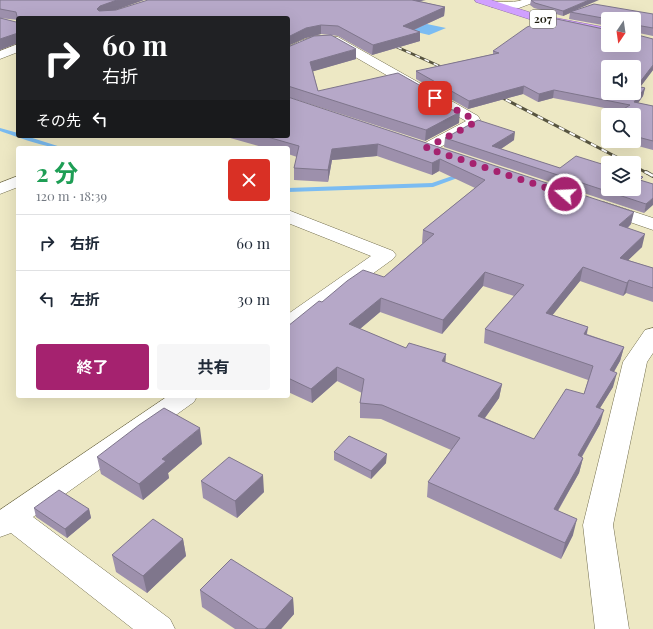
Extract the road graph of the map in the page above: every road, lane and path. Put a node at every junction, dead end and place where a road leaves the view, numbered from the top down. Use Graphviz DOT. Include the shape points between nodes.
graph roads {
  1 [pos="480,0"];
  2 [pos="531,0"];
  3 [pos="492,4"];
  4 [pos="601,31"];
  5 [pos="16,49"];
  6 [pos="290,51"];
  7 [pos="0,55"];
  8 [pos="448,155"];
  9 [pos="16,182"];
  10 [pos="0,189"];
  11 [pos="587,202"];
  12 [pos="290,217"];
  13 [pos="653,224"];
  14 [pos="290,323"];
  15 [pos="653,335"];
  16 [pos="182,398"];
  17 [pos="6,521"];
  18 [pos="158,629"];
  19 [pos="612,629"];
  1 -- 3 [label="highway, 207"];
  2 -- 3 [label="street" via="519,5"];
  3 -- 4 [label="highway, 207" via="533,17"];
  5 -- 7 [label="street"];
  6 -- 8 [label="street" via="311,40 334,40 473,119 474,123 419,146"];
  9 -- 10 [label="street"];
  11 -- 13 [label="street"];
  12 -- 14 [label="street" via="386,255"];
  15 -- 19 [label="street" via="635,362 598,525"];
  16 -- 17 [label="street"];
  17 -- 18 [label="street"];
}
